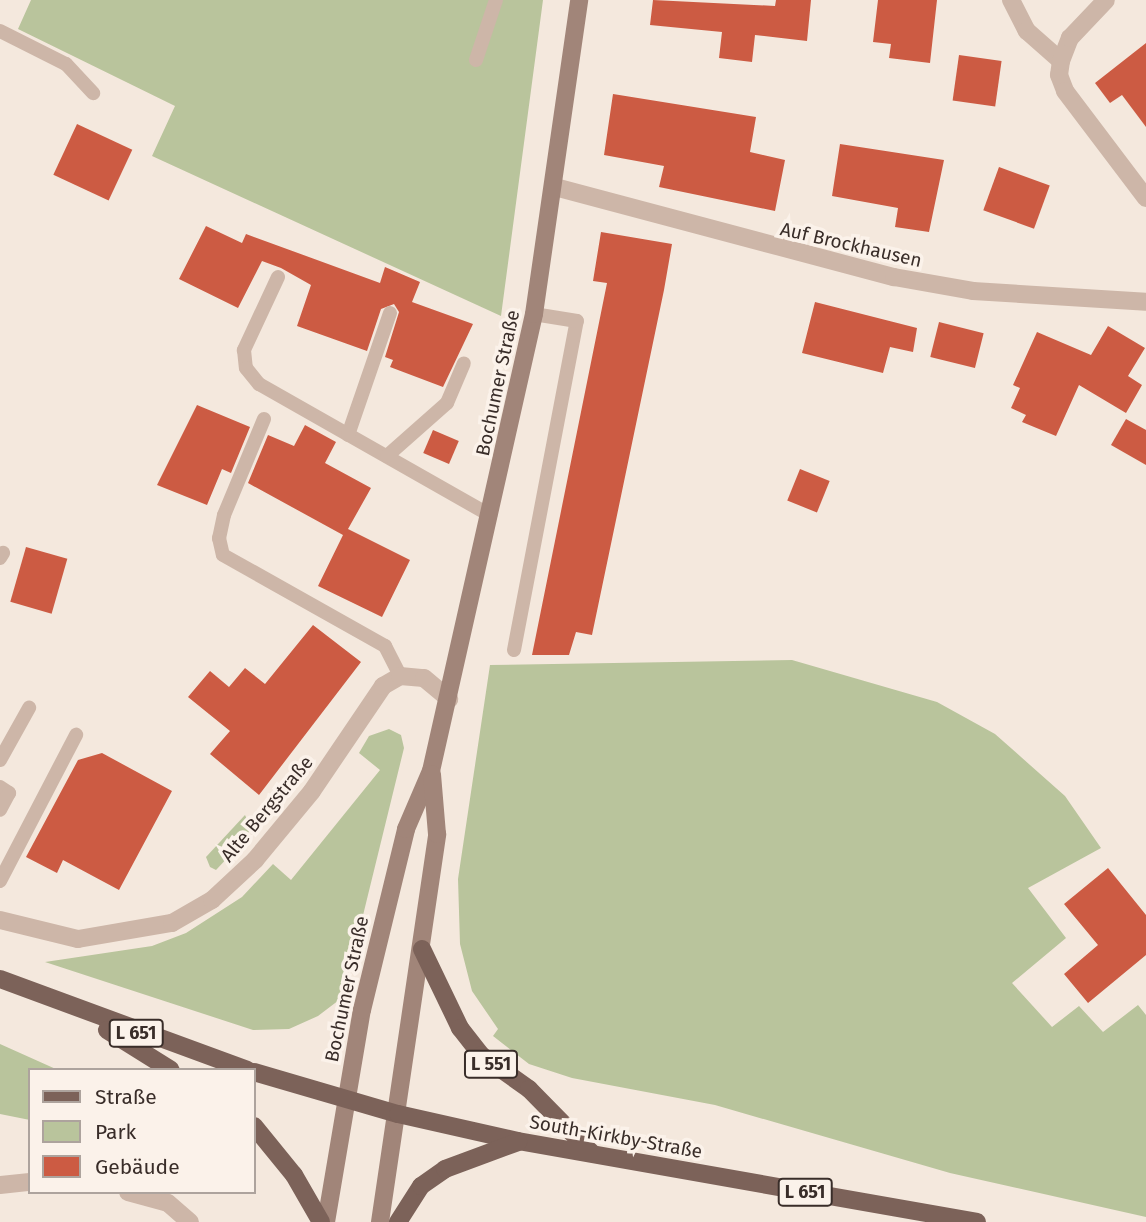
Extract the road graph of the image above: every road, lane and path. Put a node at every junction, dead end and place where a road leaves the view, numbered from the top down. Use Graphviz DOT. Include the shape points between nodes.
graph roads {
  1 [pos="496,0"];
  2 [pos="579,0"];
  3 [pos="1011,0"];
  4 [pos="1106,0"];
  5 [pos="0,31"];
  6 [pos="476,60"];
  7 [pos="1061,61"];
  8 [pos="93,93"];
  9 [pos="555,187"];
  10 [pos="1146,198"];
  11 [pos="278,277"];
  12 [pos="1146,302"];
  13 [pos="390,313"];
  14 [pos="534,314"];
  15 [pos="464,363"];
  16 [pos="264,419"];
  17 [pos="348,435"];
  18 [pos="387,456"];
  19 [pos="490,515"];
  20 [pos="514,650"];
  21 [pos="400,676"];
  22 [pos="449,699"];
  23 [pos="29,708"];
  24 [pos="76,735"];
  25 [pos="0,760"];
  26 [pos="431,771"];
  27 [pos="0,787"];
  28 [pos="0,810"];
  29 [pos="0,881"];
  30 [pos="0,920"];
  31 [pos="422,949"];
  32 [pos="0,979"];
  33 [pos="77,1012"];
  34 [pos="167,1068"];
  35 [pos="241,1068"];
  36 [pos="256,1073"];
  37 [pos="345,1100"];
  38 [pos="398,1114"];
  39 [pos="256,1128"];
  40 [pos="518,1142"];
  41 [pos="592,1153"];
  42 [pos="28,1182"];
  43 [pos="0,1185"];
  44 [pos="135,1194"];
  45 [pos="190,1222"];
  46 [pos="323,1222"];
  47 [pos="380,1222"];
  48 [pos="398,1222"];
  49 [pos="977,1222"];
  1 -- 6 [label="lane"];
  2 -- 9 [label="main road, Bochumer Straße"];
  3 -- 7 [label="street" via="1027,31"];
  4 -- 7 [label="street" via="1070,38"];
  5 -- 8 [label="lane" via="66,64"];
  7 -- 10 [label="street" via="1059,75 1065,91"];
  9 -- 12 [label="street, Auf Brockhausen" via="894,277 973,291"];
  9 -- 14 [label="main road, Bochumer Straße"];
  11 -- 17 [label="lane" via="244,350 246,368 259,384"];
  13 -- 17 [label="lane"];
  14 -- 19 [label="main road, Bochumer Straße"];
  14 -- 20 [label="lane" via="578,321"];
  15 -- 18 [label="lane" via="447,403"];
  16 -- 21 [label="lane" via="225,515 219,538 223,555 385,646"];
  17 -- 18 [label="lane"];
  18 -- 19 [label="lane"];
  19 -- 22 [label="main road, Bochumer Straße"];
  21 -- 22 [label="street" via="424,678"];
  21 -- 30 [label="street, Alte Bergstraße" via="383,686 312,791 255,860 194,912 142,932 78,939"];
  22 -- 26 [label="main road, Bochumer Straße"];
  23 -- 25 [label="lane"];
  24 -- 29 [label="lane"];
  26 -- 31 [label="main road, Bochumer Straße" via="437,834"];
  26 -- 37 [label="main road, Bochumer Straße" via="405,829"];
  27 -- 28 [label="lane" via="9,793"];
  31 -- 38 [label="main road, Bochumer Straße"];
  31 -- 41 [label="main road, L 551" via="460,1028 481,1055 529,1088"];
  32 -- 33 [label="main road, L 651"];
  33 -- 34 [label="main road"];
  33 -- 35 [label="main road, L 651"];
  36 -- 37 [label="main road, South-Kirkby-Straße / L 651"];
  37 -- 38 [label="main road, South-Kirkby-Straße / L 651"];
  37 -- 46 [label="main road, Bochumer Straße"];
  38 -- 40 [label="main road, South-Kirkby-Straße / L 651"];
  38 -- 47 [label="main road, Bochumer Straße"];
  39 -- 46 [label="main road" via="294,1175"];
  40 -- 41 [label="main road, South-Kirkby-Straße / L 651"];
  40 -- 48 [label="main road" via="445,1168 421,1186"];
  41 -- 49 [label="main road, South-Kirkby-Straße / L 651"];
  42 -- 43 [label="street"];
  44 -- 45 [label="street" via="168,1203"];
}
